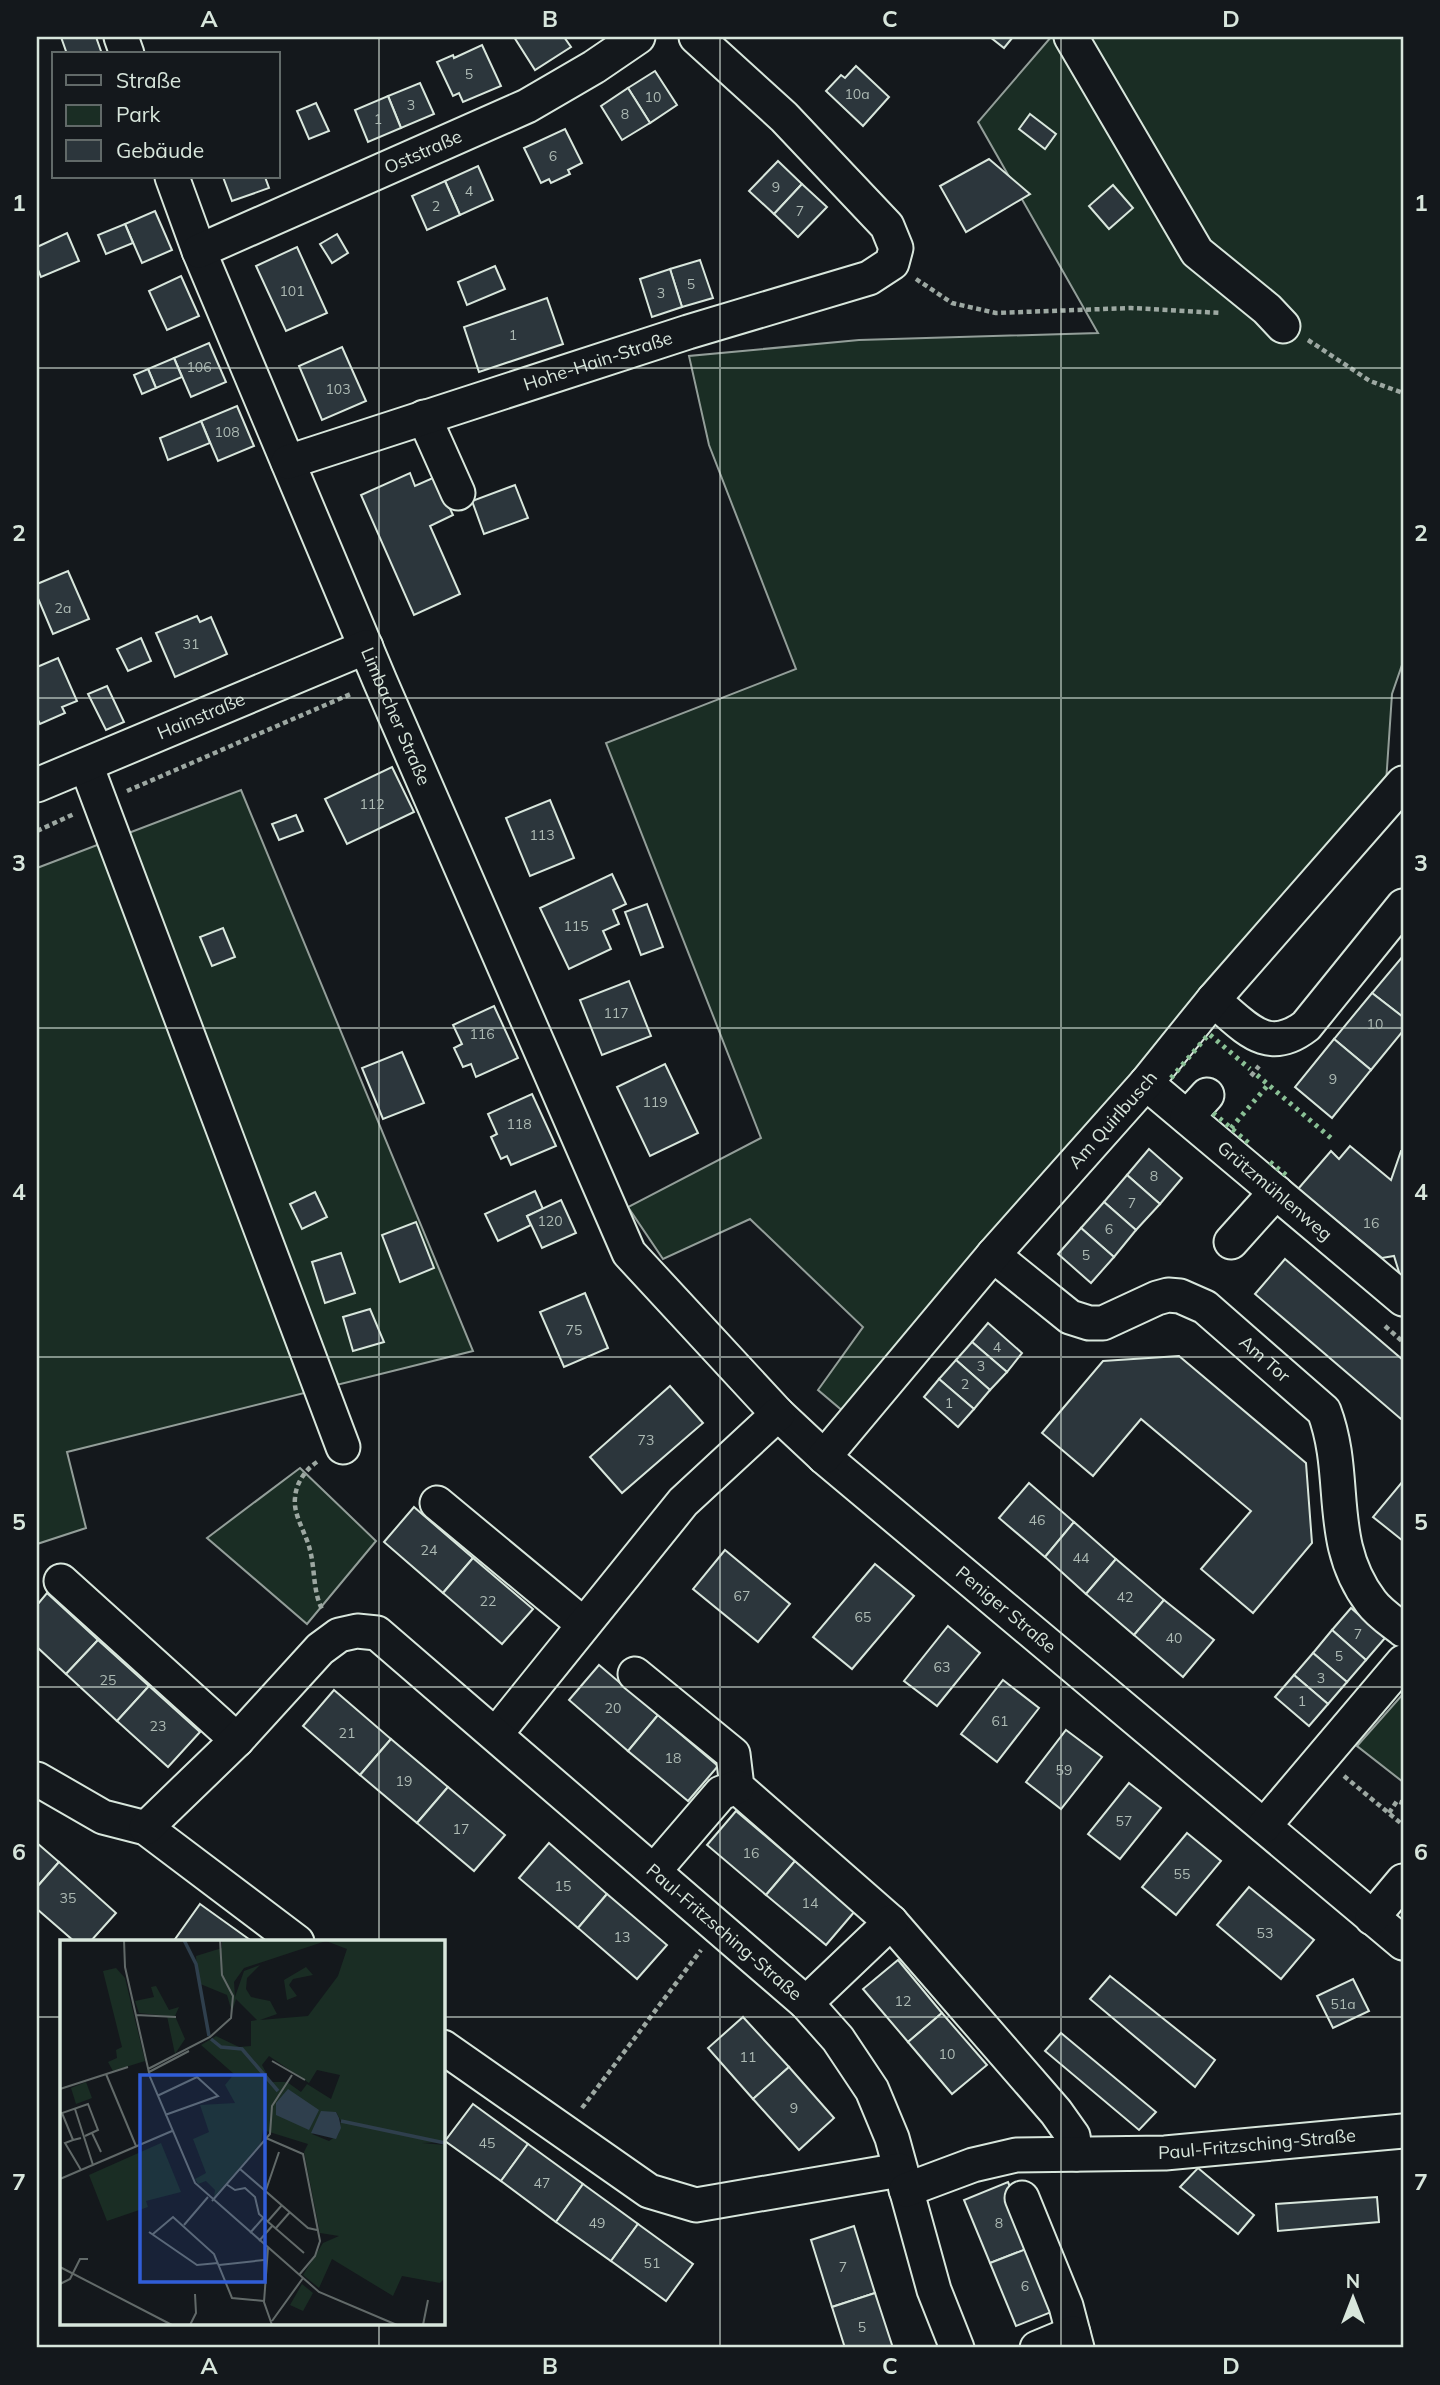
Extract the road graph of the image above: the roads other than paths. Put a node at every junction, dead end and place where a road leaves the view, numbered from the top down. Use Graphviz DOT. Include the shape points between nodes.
graph roads {
  1 [pos="638,37"];
  2 [pos="696,37"];
  3 [pos="1071,37"];
  4 [pos="172,178"];
  5 [pos="199,251"];
  6 [pos="1283,326"];
  7 [pos="424,417"];
  8 [pos="288,462"];
  9 [pos="458,492"];
  10 [pos="366,647"];
  11 [pos="86,765"];
  12 [pos="1403,783"];
  13 [pos="37,785"];
  14 [pos="1403,906"];
  15 [pos="1213,1000"];
  16 [pos="1146,1083"];
  17 [pos="1276,1192"];
  18 [pos="1231,1242"];
  19 [pos="629,1253"];
  20 [pos="993,1255"];
  21 [pos="1403,1299"];
  22 [pos="778,1414"];
  23 [pos="344,1447"];
  24 [pos="824,1457"];
  25 [pos="437,1503"];
  26 [pos="61,1581"];
  27 [pos="583,1624"];
  28 [pos="1403,1630"];
  29 [pos="1403,1662"];
  30 [pos="635,1674"];
  31 [pos="496,1734"];
  32 [pos="237,1740"];
  33 [pos="37,1779"];
  34 [pos="737,1787"];
  35 [pos="1264,1826"];
  36 [pos="146,1828"];
  37 [pos="654,1871"];
  38 [pos="1403,1881"];
  39 [pos="1372,1918"];
  40 [pos="891,1922"];
  41 [pos="294,1940"];
  42 [pos="1403,1944"];
  43 [pos="806,2003"];
  44 [pos="444,2047"];
  45 [pos="1403,2131"];
  46 [pos="1076,2154"];
  47 [pos="903,2180"];
  48 [pos="1022,2198"];
  49 [pos="1075,2341"];
  50 [pos="957,2348"];
  51 [pos="1037,2348"];
  1 -- 5 [label="street, Oststraße" via="527,106"];
  2 -- 7 [label="street, Hohe-Hain-Straße" via="847,181 887,226 894,256 869,278"];
  3 -- 6 [label="street" via="1197,252"];
  4 -- 5 [label="street, Limbacher Straße"];
  5 -- 8 [label="street, Limbacher Straße"];
  7 -- 8 [label="street, Hohe-Hain-Straße"];
  7 -- 9 [label="street"];
  8 -- 10 [label="street, Limbacher Straße"];
  10 -- 11 [label="street, Hainstraße"];
  10 -- 19 [label="street, Limbacher Straße"];
  11 -- 13 [label="street, Hainstraße"];
  11 -- 23 [label="street"];
  12 -- 15 [label="street, Am Quirlbusch"];
  14 -- 15 [label="street" via="1299,1031 1277,1040 1257,1036"];
  15 -- 16 [label="street, Am Quirlbusch"];
  16 -- 17 [label="street, Grützmühlenweg" via="1197,1106 1256,1157"];
  16 -- 20 [label="street, Am Quirlbusch"];
  17 -- 18 [label="street"];
  17 -- 21 [label="street, Grützmühlenweg"];
  19 -- 22 [label="street, Peniger Straße"];
  20 -- 24 [label="street, Am Quirlbusch"];
  20 -- 28 [label="street, Am Tor" via="1070,1317 1089,1323 1103,1323 1168,1296 1205,1307 1324,1411 1333,1434 1343,1546 1372,1604"];
  22 -- 24 [label="street, Peniger Straße"];
  22 -- 27 [label="street" via="683,1502"];
  24 -- 35 [label="street, Peniger Straße"];
  25 -- 27 [label="street"];
  26 -- 32 [label="street"];
  27 -- 31 [label="street"];
  29 -- 35 [label="street"];
  30 -- 34 [label="street" via="733,1754"];
  31 -- 32 [label="street, Paul-Fritzsching-Straße" via="377,1633 358,1631 339,1635 320,1649"];
  31 -- 37 [label="street, Paul-Fritzsching-Straße"];
  32 -- 36 [label="street"];
  33 -- 36 [label="street" via="103,1817"];
  34 -- 37 [label="street" via="721,1793"];
  34 -- 40 [label="street"];
  35 -- 39 [label="street, Peniger Straße"];
  36 -- 41 [label="street"];
  37 -- 43 [label="street, Paul-Fritzsching-Straße"];
  38 -- 39 [label="street"];
  39 -- 42 [label="street, Peniger Straße"];
  40 -- 43 [label="street"];
  40 -- 46 [label="street" via="1056,2112 1073,2136"];
  43 -- 47 [label="street, Paul-Fritzsching-Straße" via="838,2039 872,2091"];
  44 -- 47 [label="street, Paul-Fritzsching-Straße" via="649,2192 696,2205"];
  45 -- 46 [label="street, Paul-Fritzsching-Straße" via="1165,2152"];
  46 -- 47 [label="street, Paul-Fritzsching-Straße" via="1016,2155"];
  47 -- 50 [label="street, Paul-Fritzsching-Straße" via="934,2290"];
  48 -- 49 [label="street" via="1066,2306"];
  49 -- 51 [label="street"];
}
